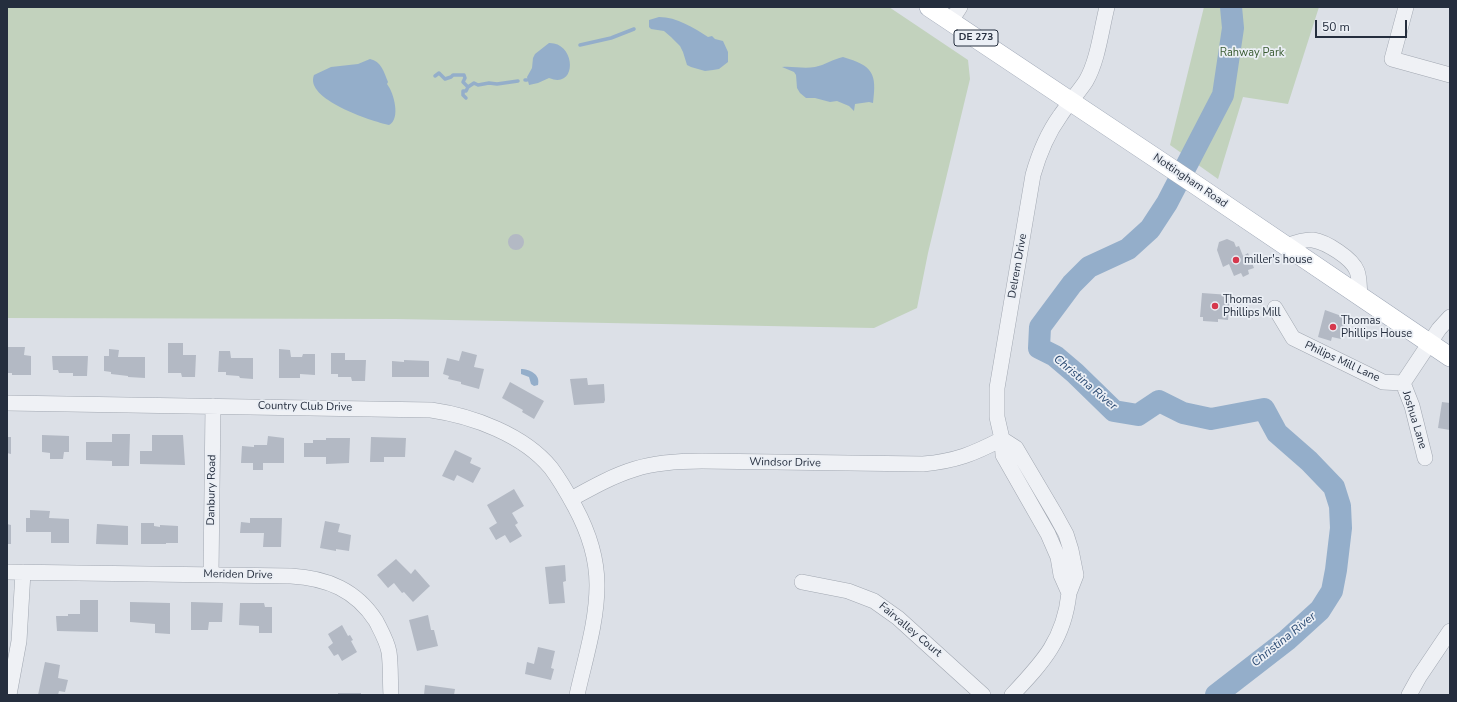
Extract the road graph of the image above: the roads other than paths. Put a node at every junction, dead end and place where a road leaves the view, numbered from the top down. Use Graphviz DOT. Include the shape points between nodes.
graph roads {
  1 [pos="929,7"];
  2 [pos="1107,7"];
  3 [pos="1406,7"];
  4 [pos="955,14"];
  5 [pos="1450,75"];
  6 [pos="1071,101"];
  7 [pos="1276,308"];
  8 [pos="1450,317"];
  9 [pos="1429,343"];
  10 [pos="1450,357"];
  11 [pos="1403,383"];
  12 [pos="7,403"];
  13 [pos="213,406"];
  14 [pos="1002,439"];
  15 [pos="1425,458"];
  16 [pos="571,499"];
  17 [pos="7,572"];
  18 [pos="23,572"];
  19 [pos="211,574"];
  20 [pos="802,582"];
  21 [pos="1450,631"];
  22 [pos="10,695"];
  23 [pos="391,695"];
  24 [pos="577,695"];
  25 [pos="983,695"];
  26 [pos="1012,695"];
  27 [pos="1409,695"];
  1 -- 4 [label="main road, Nottingham Road / DE 273"];
  2 -- 6 [label="street, Delrem Drive" via="1089,74"];
  3 -- 5 [label="street" via="1392,59"];
  4 -- 6 [label="main road, Nottingham Road / DE 273"];
  6 -- 9 [label="main road, Nottingham Road / DE 273"];
  6 -- 14 [label="street, Delrem Drive" via="1047,138 1033,175 997,388"];
  7 -- 11 [label="street, Philips Mill Lane" via="1293,338 1383,382"];
  8 -- 9 [label="street"];
  9 -- 10 [label="main road, Nottingham Road / DE 273"];
  9 -- 11 [label="street"];
  11 -- 15 [label="street, Joshua Lane" via="1412,406"];
  12 -- 13 [label="street, Country Club Drive"];
  13 -- 16 [label="street, Country Club Drive" via="409,409 467,417 502,432 530,449 551,468"];
  13 -- 19 [label="street, Danbury Road"];
  14 -- 16 [label="street, Windsor Drive" via="954,460 923,464 668,462 634,469"];
  14 -- 26 [label="street" via="1016,448 1066,534 1076,576 1058,636 1038,668"];
  16 -- 24 [label="street, Country Club Drive" via="587,533 597,583 594,618"];
  17 -- 18 [label="street, Meriden Drive"];
  18 -- 19 [label="street, Meriden Drive"];
  18 -- 22 [label="street" via="18,656"];
  19 -- 23 [label="street, Meriden Drive" via="306,577 325,581 349,592 372,615 385,639 389,651"];
  20 -- 25 [label="street, Fairvalley Court" via="848,591 874,601 898,618"];
  21 -- 27 [label="street"];
}
